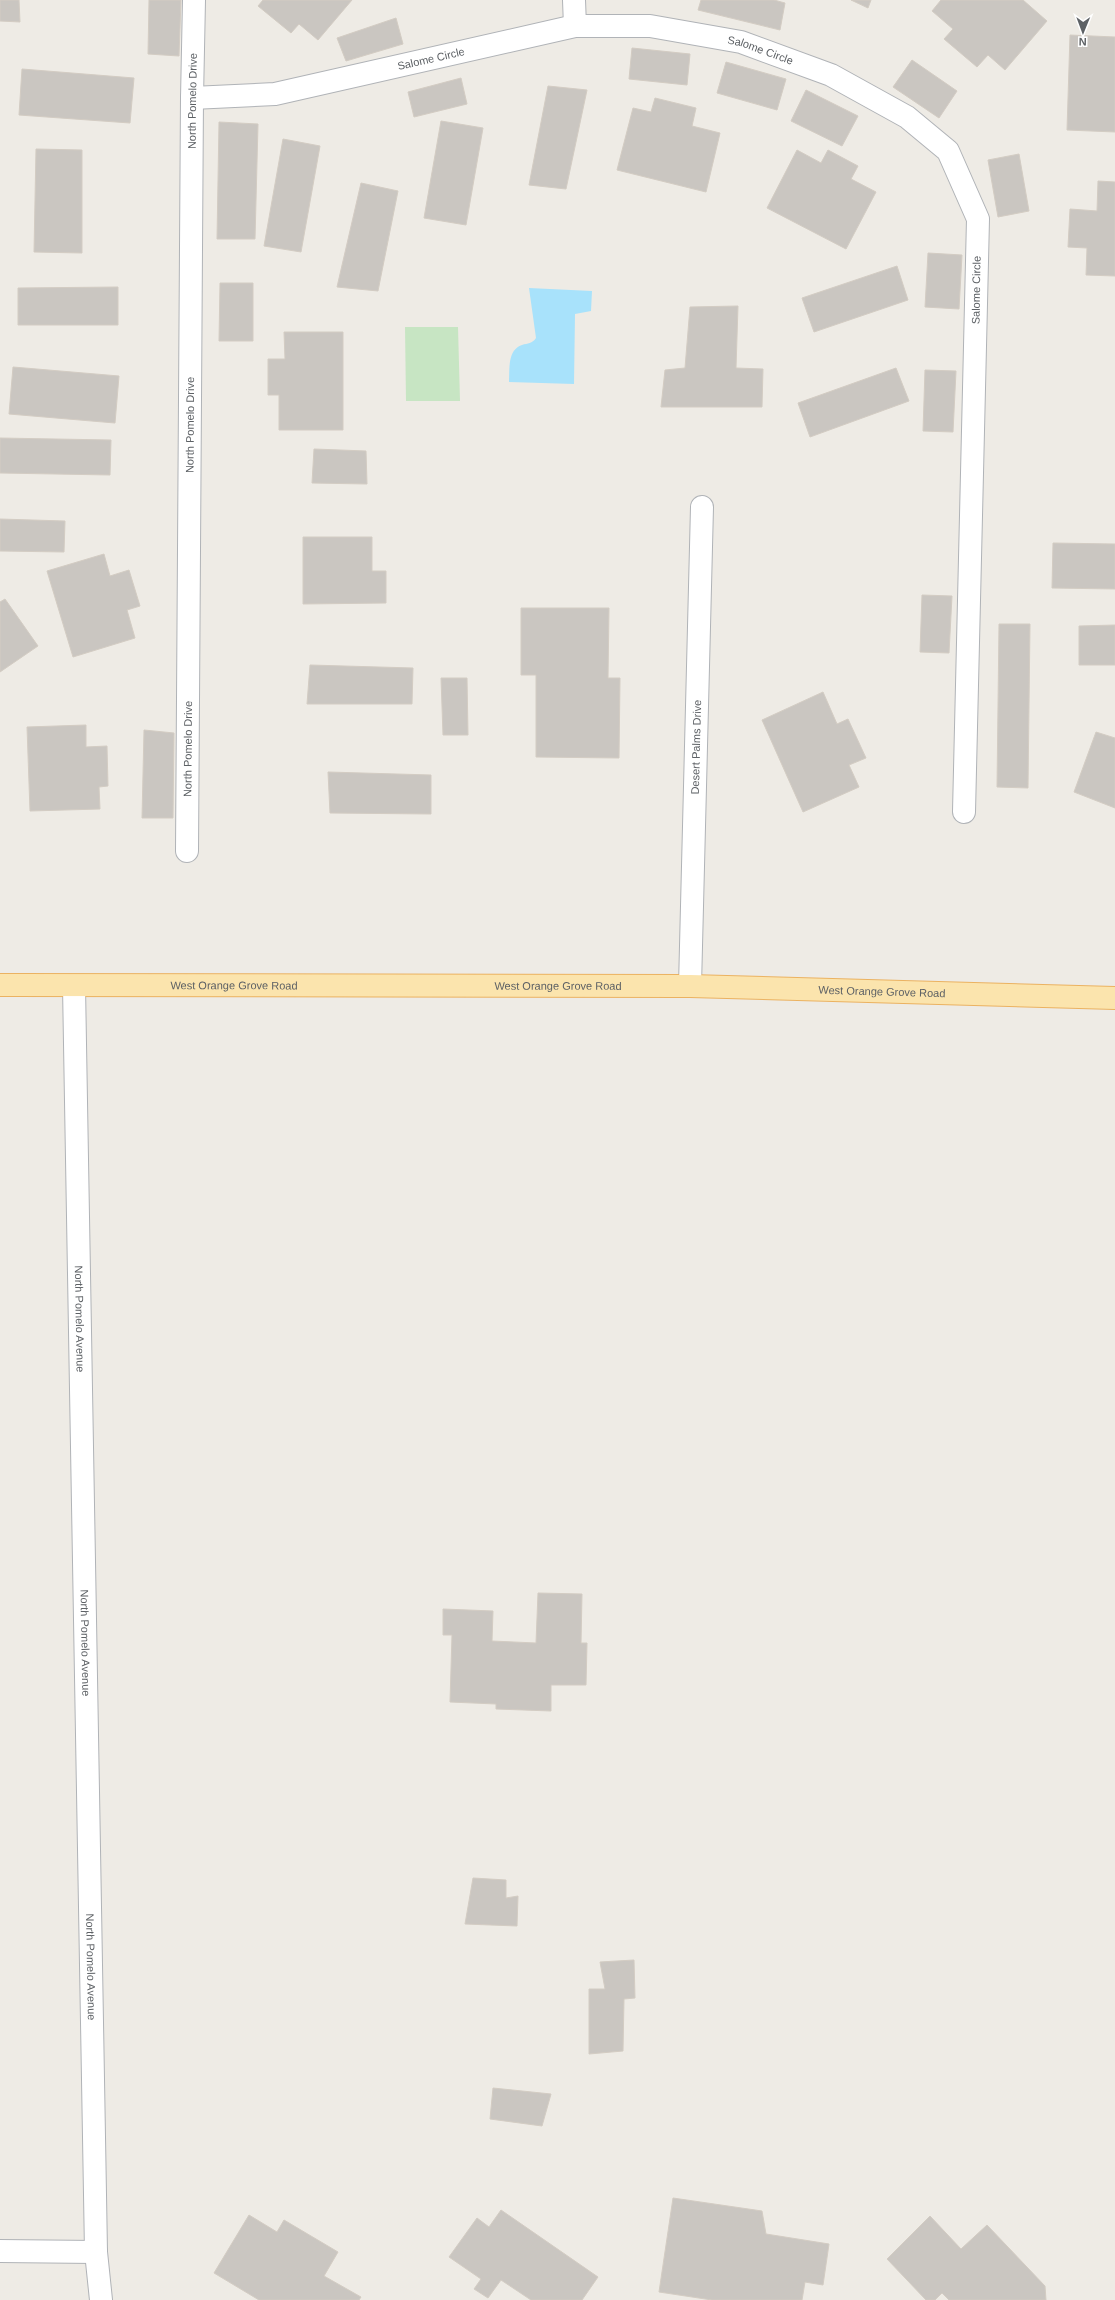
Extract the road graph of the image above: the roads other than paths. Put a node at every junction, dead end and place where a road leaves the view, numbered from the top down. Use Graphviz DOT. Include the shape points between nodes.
graph roads {
  1 [pos="194,0"];
  2 [pos="574,0"];
  3 [pos="575,26"];
  4 [pos="192,98"];
  5 [pos="702,507"];
  6 [pos="964,812"];
  7 [pos="188,851"];
  8 [pos="0,986"];
  9 [pos="74,986"];
  10 [pos="690,986"];
  11 [pos="1115,998"];
  12 [pos="0,2251"];
  13 [pos="96,2252"];
  14 [pos="101,2300"];
  1 -- 4 [label="street, North Pomelo Drive"];
  2 -- 3 [label="street"];
  3 -- 4 [label="street, Salome Circle" via="275,94"];
  3 -- 6 [label="street, Salome Circle" via="650,26 741,42 831,75 907,117 948,151 978,219"];
  4 -- 7 [label="street, North Pomelo Drive"];
  5 -- 10 [label="street, Desert Palms Drive"];
  8 -- 9 [label="main road, West Orange Grove Road"];
  9 -- 10 [label="main road, West Orange Grove Road"];
  9 -- 13 [label="street, North Pomelo Avenue"];
  10 -- 11 [label="main road, West Orange Grove Road"];
  12 -- 13 [label="street"];
  13 -- 14 [label="street, North Pomelo Avenue"];
}
